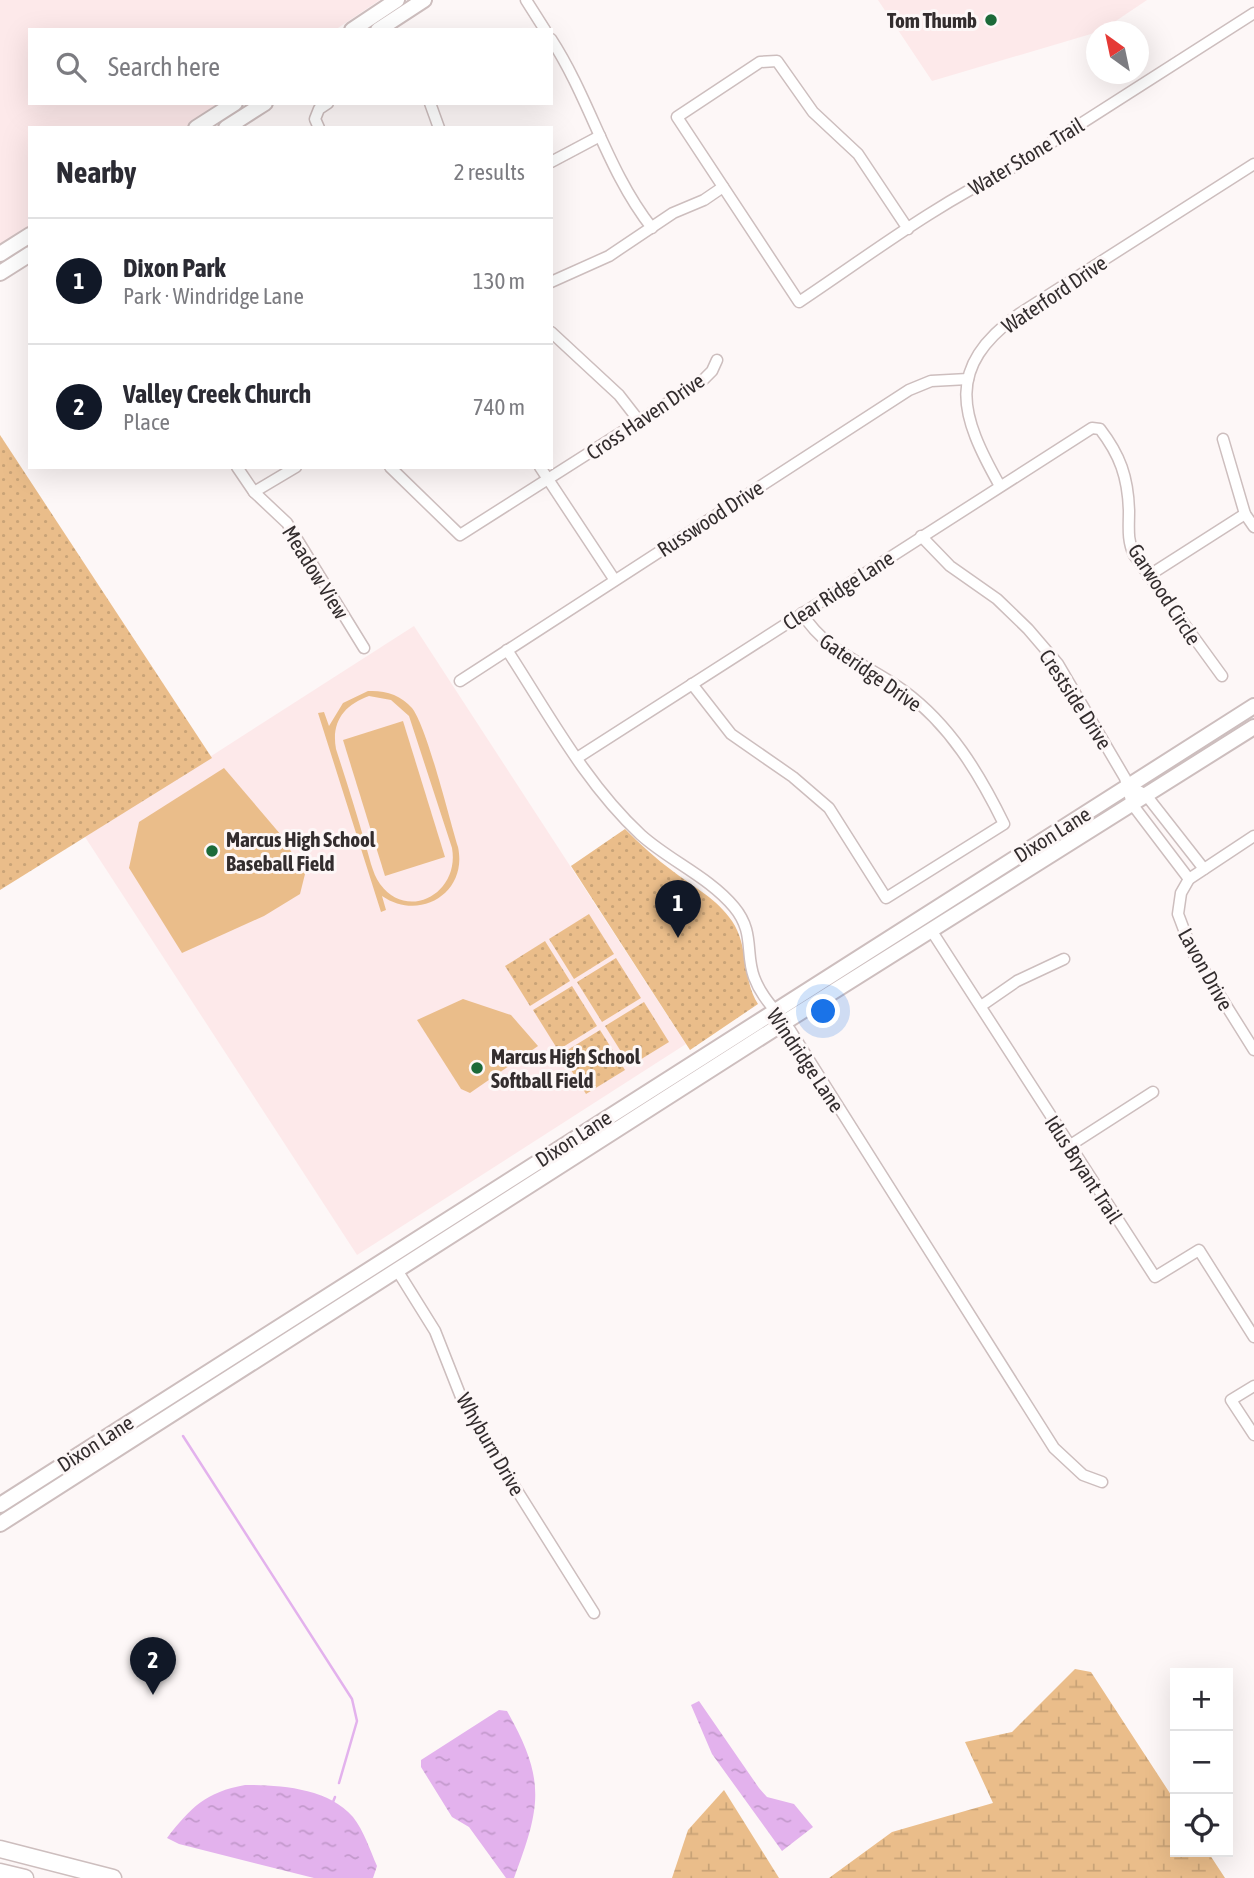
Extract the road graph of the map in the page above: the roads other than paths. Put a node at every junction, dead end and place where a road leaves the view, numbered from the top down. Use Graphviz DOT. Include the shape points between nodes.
graph roads {
  1 [pos="397,0"];
  2 [pos="424,0"];
  3 [pos="526,0"];
  4 [pos="1254,13"];
  5 [pos="355,28"];
  6 [pos="382,28"];
  7 [pos="544,28"];
  8 [pos="553,42"];
  9 [pos="232,105"];
  10 [pos="262,105"];
  11 [pos="326,105"];
  12 [pos="431,105"];
  13 [pos="199,126"];
  14 [pos="229,126"];
  15 [pos="318,126"];
  16 [pos="438,126"];
  17 [pos="600,136"];
  18 [pos="553,161"];
  19 [pos="1254,164"];
  20 [pos="723,187"];
  21 [pos="652,228"];
  22 [pos="908,229"];
  23 [pos="28,236"];
  24 [pos="0,254"];
  25 [pos="28,255"];
  26 [pos="0,273"];
  27 [pos="553,281"];
  28 [pos="553,334"];
  29 [pos="717,360"];
  30 [pos="968,379"];
  31 [pos="640,422"];
  32 [pos="1100,429"];
  33 [pos="1223,439"];
  34 [pos="238,469"];
  35 [pos="293,469"];
  36 [pos="392,469"];
  37 [pos="542,469"];
  38 [pos="550,480"];
  39 [pos="1000,486"];
  40 [pos="254,492"];
  41 [pos="1245,514"];
  42 [pos="1254,527"];
  43 [pos="921,536"];
  44 [pos="1148,576"];
  45 [pos="614,579"];
  46 [pos="802,613"];
  47 [pos="364,648"];
  48 [pos="507,650"];
  49 [pos="1222,676"];
  50 [pos="460,681"];
  51 [pos="692,684"];
  52 [pos="1254,706"];
  53 [pos="1254,729"];
  54 [pos="577,758"];
  55 [pos="1129,786"];
  56 [pos="1146,795"];
  57 [pos="1132,804"];
  58 [pos="1254,836"];
  59 [pos="1204,869"];
  60 [pos="1189,879"];
  61 [pos="931,930"];
  62 [pos="1063,959"];
  63 [pos="981,1006"];
  64 [pos="772,1010"];
  65 [pos="785,1022"];
  66 [pos="1254,1050"];
  67 [pos="1153,1092"];
  68 [pos="1069,1146"];
  69 [pos="397,1270"];
  70 [pos="1254,1337"];
  71 [pos="250,1346"];
  72 [pos="257,1359"];
  73 [pos="1254,1385"];
  74 [pos="1254,1435"];
  75 [pos="1102,1482"];
  76 [pos="2,1514"];
  77 [pos="594,1613"];
  78 [pos="0,1849"];
  79 [pos="0,1872"];
  80 [pos="25,1878"];
  81 [pos="113,1878"];
  1 -- 5 [label="main road"];
  2 -- 6 [label="main road"];
  3 -- 7 [label="street"];
  4 -- 22 [label="street, Water Stone Trail"];
  8 -- 17 [label="street"];
  9 -- 13 [label="main road"];
  10 -- 14 [label="main road"];
  11 -- 15 [label="street" via="315,118"];
  12 -- 16 [label="street"];
  17 -- 18 [label="street"];
  17 -- 21 [label="street" via="619,181"];
  19 -- 30 [label="street, Waterford Drive" via="1000,327 973,362"];
  20 -- 21 [label="street"];
  20 -- 22 [label="street, Water Stone Trail" via="799,302"];
  20 -- 22 [label="street" via="677,117 760,62 772,60 781,65 813,112 858,154"];
  21 -- 27 [label="street" via="609,256"];
  23 -- 24 [label="main road"];
  25 -- 26 [label="main road"];
  28 -- 31 [label="street"];
  29 -- 31 [label="street, Cross Haven Drive" via="702,381"];
  30 -- 39 [label="street, Waterford Drive" via="969,424"];
  30 -- 45 [label="street, Russwood Drive" via="931,381 909,390"];
  31 -- 38 [label="street, Cross Haven Drive"];
  32 -- 39 [label="street, Clear Ridge Lane" via="1087,429"];
  32 -- 44 [label="street, Garwood Circle" via="1126,474 1128,541"];
  33 -- 41 [label="street"];
  34 -- 40 [label="street, Meadow View"];
  35 -- 40 [label="street"];
  36 -- 38 [label="street, Cross Haven Drive" via="460,535"];
  37 -- 38 [label="street"];
  38 -- 45 [label="street"];
  39 -- 43 [label="street, Clear Ridge Lane"];
  40 -- 47 [label="street, Meadow View" via="287,523"];
  41 -- 42 [label="street"];
  41 -- 44 [label="street"];
  43 -- 46 [label="street, Clear Ridge Lane"];
  43 -- 55 [label="street, Crestside Drive" via="950,566 997,599 1058,664"];
  44 -- 49 [label="street, Garwood Circle"];
  45 -- 48 [label="street, Russwood Drive"];
  46 -- 51 [label="street, Clear Ridge Lane"];
  46 -- 51 [label="street, Gateridge Drive" via="823,642 903,691 940,723 970,761 1004,824 886,898 829,808 793,776 732,734"];
  48 -- 50 [label="street, Russwood Drive"];
  48 -- 54 [label="street, Windridge Lane"];
  51 -- 54 [label="street, Clear Ridge Lane"];
  52 -- 55 [label="main road, Dixon Lane"];
  53 -- 56 [label="main road, Dixon Lane"];
  54 -- 64 [label="street, Windridge Lane" via="642,836 734,908 751,945 753,974"];
  55 -- 56 [label="street"];
  55 -- 57 [label="street"];
  55 -- 64 [label="main road, Dixon Lane"];
  56 -- 57 [label="main road, Dixon Lane"];
  56 -- 59 [label="street"];
  57 -- 60 [label="street"];
  57 -- 61 [label="main road, Dixon Lane"];
  58 -- 59 [label="street"];
  59 -- 60 [label="street"];
  60 -- 66 [label="street, Lavon Drive" via="1178,914 1185,937"];
  61 -- 63 [label="street, Idus Bryant Trail"];
  61 -- 65 [label="main road, Dixon Lane"];
  62 -- 63 [label="street" via="1017,981"];
  63 -- 68 [label="street, Idus Bryant Trail"];
  64 -- 65 [label="street, Windridge Lane"];
  64 -- 71 [label="main road, Dixon Lane"];
  65 -- 69 [label="main road, Dixon Lane"];
  65 -- 75 [label="street, Windridge Lane" via="1054,1448 1083,1475"];
  67 -- 68 [label="street"];
  68 -- 70 [label="street, Idus Bryant Trail" via="1155,1277 1199,1250"];
  69 -- 72 [label="main road, Dixon Lane"];
  69 -- 77 [label="street, Whyburn Drive" via="435,1331 479,1430"];
  71 -- 72 [label="main road"];
  71 -- 76 [label="main road, Dixon Lane"];
  72 -- 76 [label="main road, Dixon Lane"];
  73 -- 74 [label="street" via="1231,1400"];
  78 -- 81 [label="main road"];
  79 -- 80 [label="main road"];
}
